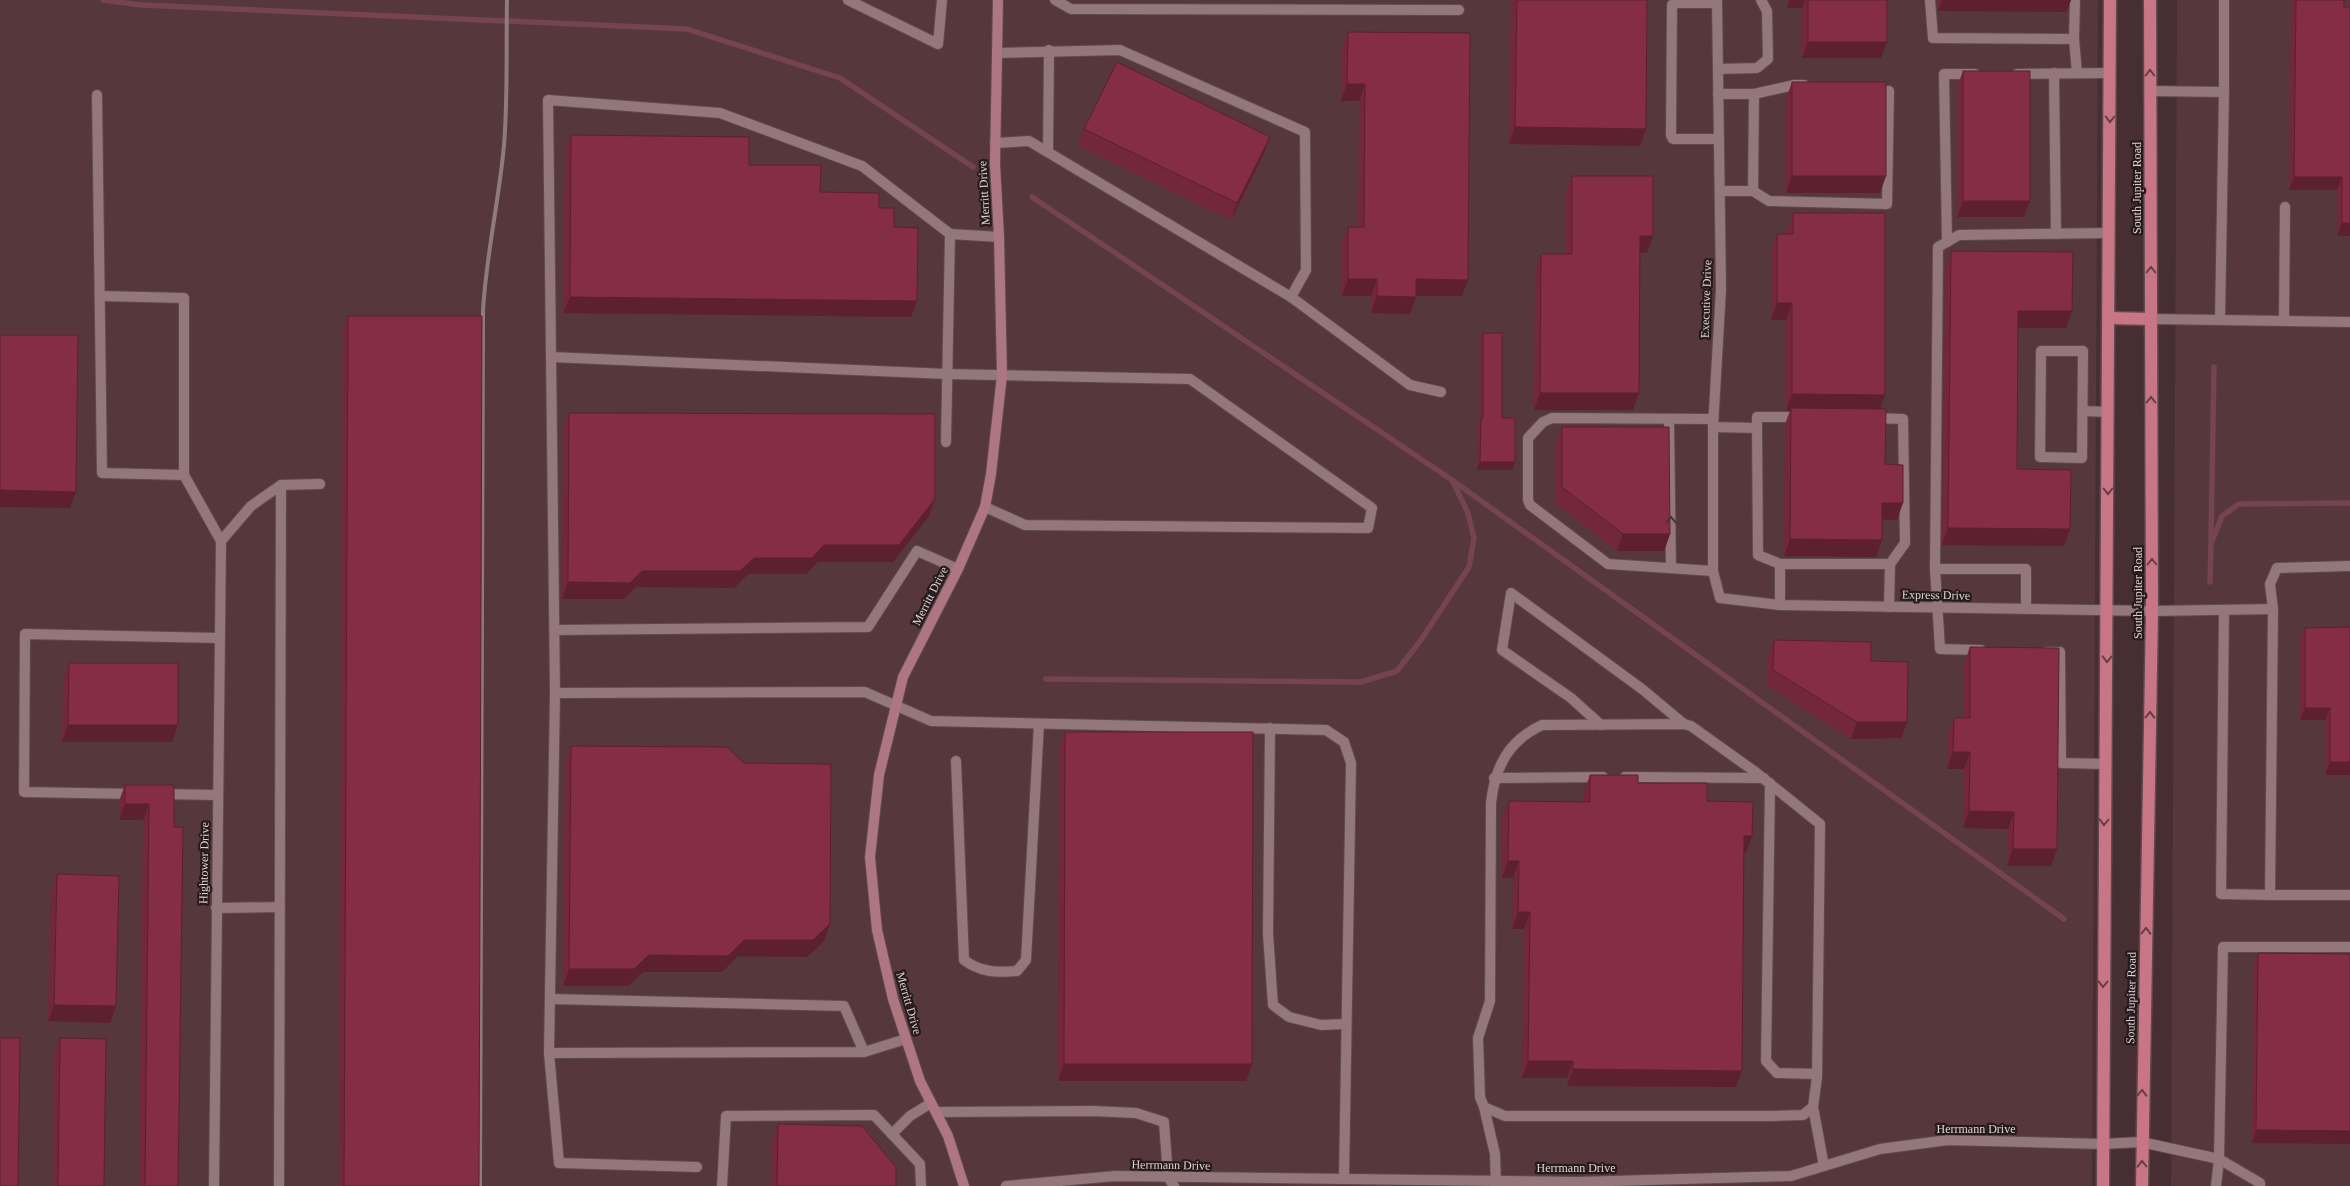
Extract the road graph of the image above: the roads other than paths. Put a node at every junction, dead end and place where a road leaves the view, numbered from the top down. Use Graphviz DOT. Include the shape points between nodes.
graph roads {
  1 [pos="848,0"];
  2 [pos="942,0"];
  3 [pos="998,0"];
  4 [pos="1055,0"];
  5 [pos="1761,0"];
  6 [pos="1930,0"];
  7 [pos="2075,0"];
  8 [pos="2110,0"];
  9 [pos="2150,0"];
  10 [pos="2224,0"];
  11 [pos="1717,2"];
  12 [pos="1250,5"];
  13 [pos="1459,10"];
  14 [pos="2074,39"];
  15 [pos="1049,50"];
  16 [pos="997,53"];
  17 [pos="1718,69"];
  18 [pos="1990,74"];
  19 [pos="2008,74"];
  20 [pos="2054,74"];
  21 [pos="2077,74"];
  22 [pos="2110,74"];
  23 [pos="1813,86"];
  24 [pos="1861,89"];
  25 [pos="2150,92"];
  26 [pos="2224,92"];
  27 [pos="1718,94"];
  28 [pos="1754,94"];
  29 [pos="97,95"];
  30 [pos="1718,139"];
  31 [pos="995,143"];
  32 [pos="1048,152"];
  33 [pos="1720,191"];
  34 [pos="1752,191"];
  35 [pos="2285,207"];
  36 [pos="2109,233"];
  37 [pos="950,234"];
  38 [pos="2056,234"];
  39 [pos="999,237"];
  40 [pos="1948,242"];
  41 [pos="100,296"];
  42 [pos="1291,297"];
  43 [pos="2109,318"];
  44 [pos="2151,319"];
  45 [pos="2220,320"];
  46 [pos="2284,321"];
  47 [pos="2350,322"];
  48 [pos="551,357"];
  49 [pos="946,374"];
  50 [pos="1002,375"];
  51 [pos="1441,392"];
  52 [pos="2083,412"];
  53 [pos="2108,412"];
  54 [pos="1815,417"];
  55 [pos="1864,418"];
  56 [pos="1669,419"];
  57 [pos="1713,423"];
  58 [pos="1756,428"];
  59 [pos="946,442"];
  60 [pos="184,475"];
  61 [pos="320,484"];
  62 [pos="282,485"];
  63 [pos="985,507"];
  64 [pos="221,541"];
  65 [pos="1780,564"];
  66 [pos="1890,564"];
  67 [pos="2350,566"];
  68 [pos="1671,568"];
  69 [pos="958,569"];
  70 [pos="1935,570"];
  71 [pos="1713,571"];
  72 [pos="1720,598"];
  73 [pos="1780,605"];
  74 [pos="1889,607"];
  75 [pos="1936,607"];
  76 [pos="2026,609"];
  77 [pos="2273,609"];
  78 [pos="2107,610"];
  79 [pos="2224,610"];
  80 [pos="2152,611"];
  81 [pos="555,630"];
  82 [pos="219,638"];
  83 [pos="1995,650"];
  84 [pos="2032,651"];
  85 [pos="555,693"];
  86 [pos="896,707"];
  87 [pos="1038,724"];
  88 [pos="1684,724"];
  89 [pos="1601,725"];
  90 [pos="1270,728"];
  91 [pos="956,762"];
  92 [pos="2105,764"];
  93 [pos="1494,778"];
  94 [pos="1767,781"];
  95 [pos="217,795"];
  96 [pos="2270,896"];
  97 [pos="2350,896"];
  98 [pos="280,907"];
  99 [pos="216,908"];
  100 [pos="2350,947"];
  101 [pos="550,998"];
  102 [pos="1346,1024"];
  103 [pos="906,1039"];
  104 [pos="864,1052"];
  105 [pos="549,1053"];
  106 [pos="1817,1074"];
  107 [pos="1484,1107"];
  108 [pos="1813,1107"];
  109 [pos="934,1108"];
  110 [pos="892,1134"];
  111 [pos="2141,1142"];
  112 [pos="2103,1144"];
  113 [pos="2219,1159"];
  114 [pos="1824,1166"];
  115 [pos="697,1167"];
  116 [pos="1168,1177"];
  117 [pos="1344,1179"];
  118 [pos="1742,1182"];
  119 [pos="1496,1183"];
  120 [pos="214,1186"];
  121 [pos="279,1186"];
  122 [pos="722,1186"];
  123 [pos="921,1186"];
  124 [pos="964,1186"];
  125 [pos="1006,1186"];
  126 [pos="1174,1186"];
  127 [pos="2102,1186"];
  128 [pos="2142,1186"];
  129 [pos="2216,1186"];
  130 [pos="2260,1186"];
  1 -- 2 [label="street" via="938,44"];
  3 -- 16 [label="street, Merritt Drive"];
  4 -- 12 [label="street" via="1071,8"];
  5 -- 17 [label="street" via="1767,11 1768,59 1756,68"];
  6 -- 14 [label="street" via="1933,38"];
  7 -- 14 [label="street"];
  8 -- 22 [label="main road"];
  25 -- 9 [label="main road, South Jupiter Road, one-way"];
  10 -- 26 [label="street"];
  11 -- 17 [label="street, Executive Drive"];
  11 -- 30 [label="street" via="1677,2 1672,5 1671,135 1673,139"];
  12 -- 13 [label="street"];
  14 -- 21 [label="street"];
  15 -- 16 [label="street"];
  15 -- 32 [label="street"];
  15 -- 42 [label="street" via="1120,50 1305,132 1306,270"];
  16 -- 31 [label="street, Merritt Drive"];
  17 -- 27 [label="street, Executive Drive"];
  18 -- 40 [label="street" via="1944,74"];
  19 -- 20 [label="street"];
  20 -- 21 [label="street"];
  20 -- 38 [label="street"];
  21 -- 22 [label="street"];
  22 -- 36 [label="main road, one-way"];
  23 -- 28 [label="street" via="1794,84"];
  24 -- 34 [label="street" via="1889,91 1887,204 1769,201"];
  25 -- 26 [label="street"];
  44 -- 25 [label="main road, South Jupiter Road, one-way"];
  26 -- 45 [label="street"];
  27 -- 28 [label="street"];
  27 -- 30 [label="street, Executive Drive"];
  28 -- 34 [label="street"];
  29 -- 41 [label="street"];
  30 -- 33 [label="street, Executive Drive"];
  31 -- 32 [label="street" via="1029,141"];
  31 -- 39 [label="street, Merritt Drive"];
  32 -- 42 [label="street"];
  33 -- 34 [label="street"];
  33 -- 57 [label="street, Executive Drive" via="1721,289"];
  35 -- 46 [label="street"];
  36 -- 38 [label="street"];
  36 -- 43 [label="main road"];
  37 -- 39 [label="street"];
  37 -- 48 [label="street" via="862,166 720,113 548,100"];
  37 -- 49 [label="street"];
  38 -- 40 [label="street" via="1959,235"];
  39 -- 50 [label="street, Merritt Drive"];
  40 -- 70 [label="street" via="1938,247"];
  41 -- 60 [label="street" via="102,473"];
  41 -- 60 [label="street" via="184,298"];
  42 -- 51 [label="street" via="1410,385"];
  43 -- 44 [label="main road"];
  43 -- 53 [label="main road"];
  44 -- 45 [label="street"];
  80 -- 44 [label="main road, South Jupiter Road, one-way"];
  45 -- 46 [label="street"];
  46 -- 47 [label="street"];
  48 -- 49 [label="street"];
  48 -- 81 [label="street"];
  49 -- 50 [label="street"];
  49 -- 59 [label="street"];
  50 -- 63 [label="street, Merritt Drive"];
  50 -- 63 [label="street" via="1190,379 1372,508 1368,528 1025,525"];
  52 -- 52 [label="street" via="2082,458 2040,457 2041,351 2083,351"];
  52 -- 53 [label="street"];
  53 -- 78 [label="main road, one-way"];
  54 -- 58 [label="street" via="1756,416"];
  55 -- 66 [label="street" via="1903,419 1906,543"];
  56 -- 57 [label="street"];
  68 -- 56 [label="street, one-way"];
  56 -- 68 [label="street" via="1552,418 1543,422 1528,438 1528,500 1530,506 1608,564"];
  57 -- 58 [label="street"];
  57 -- 71 [label="street, Executive Drive"];
  58 -- 65 [label="street" via="1758,555"];
  60 -- 64 [label="street"];
  61 -- 62 [label="street"];
  62 -- 64 [label="street" via="251,506"];
  62 -- 98 [label="street"];
  63 -- 69 [label="street, Merritt Drive"];
  64 -- 82 [label="street, Hightower Drive"];
  65 -- 66 [label="street"];
  65 -- 73 [label="street"];
  66 -- 74 [label="street"];
  67 -- 77 [label="street" via="2277,568 2270,584"];
  68 -- 71 [label="street"];
  69 -- 81 [label="street" via="917,552 868,627"];
  69 -- 86 [label="street, Merritt Drive" via="903,677"];
  70 -- 75 [label="street"];
  70 -- 76 [label="street" via="2026,570"];
  71 -- 72 [label="street, Executive Drive"];
  72 -- 73 [label="street, Express Drive"];
  73 -- 74 [label="street, Express Drive"];
  74 -- 75 [label="street, Express Drive"];
  75 -- 76 [label="street, Express Drive"];
  75 -- 83 [label="street" via="1940,649"];
  76 -- 78 [label="street, Express Drive"];
  77 -- 79 [label="street, Express Drive"];
  77 -- 96 [label="street"];
  78 -- 80 [label="street, Express Drive"];
  78 -- 92 [label="main road, one-way"];
  79 -- 80 [label="street, Express Drive"];
  79 -- 96 [label="street" via="2221,894"];
  111 -- 80 [label="main road, South Jupiter Road, one-way"];
  81 -- 85 [label="street"];
  82 -- 95 [label="street, Hightower Drive"];
  82 -- 95 [label="street" via="25,634 24,792"];
  84 -- 92 [label="street" via="2060,652 2061,763"];
  85 -- 86 [label="street" via="865,692"];
  85 -- 101 [label="street"];
  86 -- 87 [label="street" via="931,721"];
  86 -- 103 [label="street, Merritt Drive" via="880,775 870,857 877,930 892,999"];
  87 -- 90 [label="street"];
  87 -- 91 [label="street" via="1026,960 1017,971 976,969 964,960"];
  88 -- 89 [label="street"];
  88 -- 89 [label="street" via="1642,689 1511,593 1502,650 1571,698"];
  88 -- 94 [label="street"];
  89 -- 93 [label="street" via="1542,725 1525,732"];
  90 -- 102 [label="street" via="1268,934 1273,1005 1289,1018 1321,1025"];
  90 -- 102 [label="street" via="1326,730 1344,742 1351,763"];
  92 -- 112 [label="main road, one-way"];
  93 -- 94 [label="street"];
  93 -- 107 [label="street" via="1491,803 1490,1001 1478,1038 1479,1090"];
  94 -- 106 [label="street" via="1820,824"];
  94 -- 106 [label="street" via="1766,1061 1777,1073"];
  95 -- 99 [label="street, Hightower Drive"];
  96 -- 97 [label="street"];
  98 -- 99 [label="street"];
  98 -- 121 [label="street"];
  99 -- 120 [label="street, Hightower Drive"];
  100 -- 113 [label="street" via="2223,947"];
  101 -- 104 [label="street" via="844,1006"];
  101 -- 105 [label="street"];
  102 -- 117 [label="street"];
  103 -- 104 [label="street"];
  103 -- 109 [label="street, Merritt Drive"];
  104 -- 105 [label="street"];
  105 -- 115 [label="street" via="559,1164"];
  106 -- 108 [label="street"];
  107 -- 108 [label="street" via="1505,1116 1773,1116 1803,1115"];
  107 -- 119 [label="street" via="1495,1154"];
  108 -- 114 [label="street"];
  109 -- 110 [label="street" via="910,1116"];
  109 -- 116 [label="street" via="1136,1113 1164,1122"];
  109 -- 124 [label="street, Merritt Drive" via="948,1136"];
  110 -- 122 [label="street" via="874,1115 726,1116"];
  110 -- 123 [label="street" via="920,1164"];
  111 -- 112 [label="street, Herrmann Drive"];
  111 -- 113 [label="street, Herrmann Drive"];
  128 -- 111 [label="main road, South Jupiter Road, one-way"];
  112 -- 114 [label="street, Herrmann Drive" via="1948,1140 1880,1149"];
  112 -- 127 [label="main road"];
  113 -- 129 [label="street"];
  113 -- 130 [label="street, Herrmann Drive" via="2260,1183"];
  114 -- 118 [label="street, Herrmann Drive" via="1791,1176"];
  116 -- 117 [label="street, Herrmann Drive"];
  116 -- 125 [label="street, Herrmann Drive" via="1115,1176"];
  116 -- 126 [label="street"];
  117 -- 119 [label="street, Herrmann Drive"];
  118 -- 119 [label="street, Herrmann Drive"];
}
